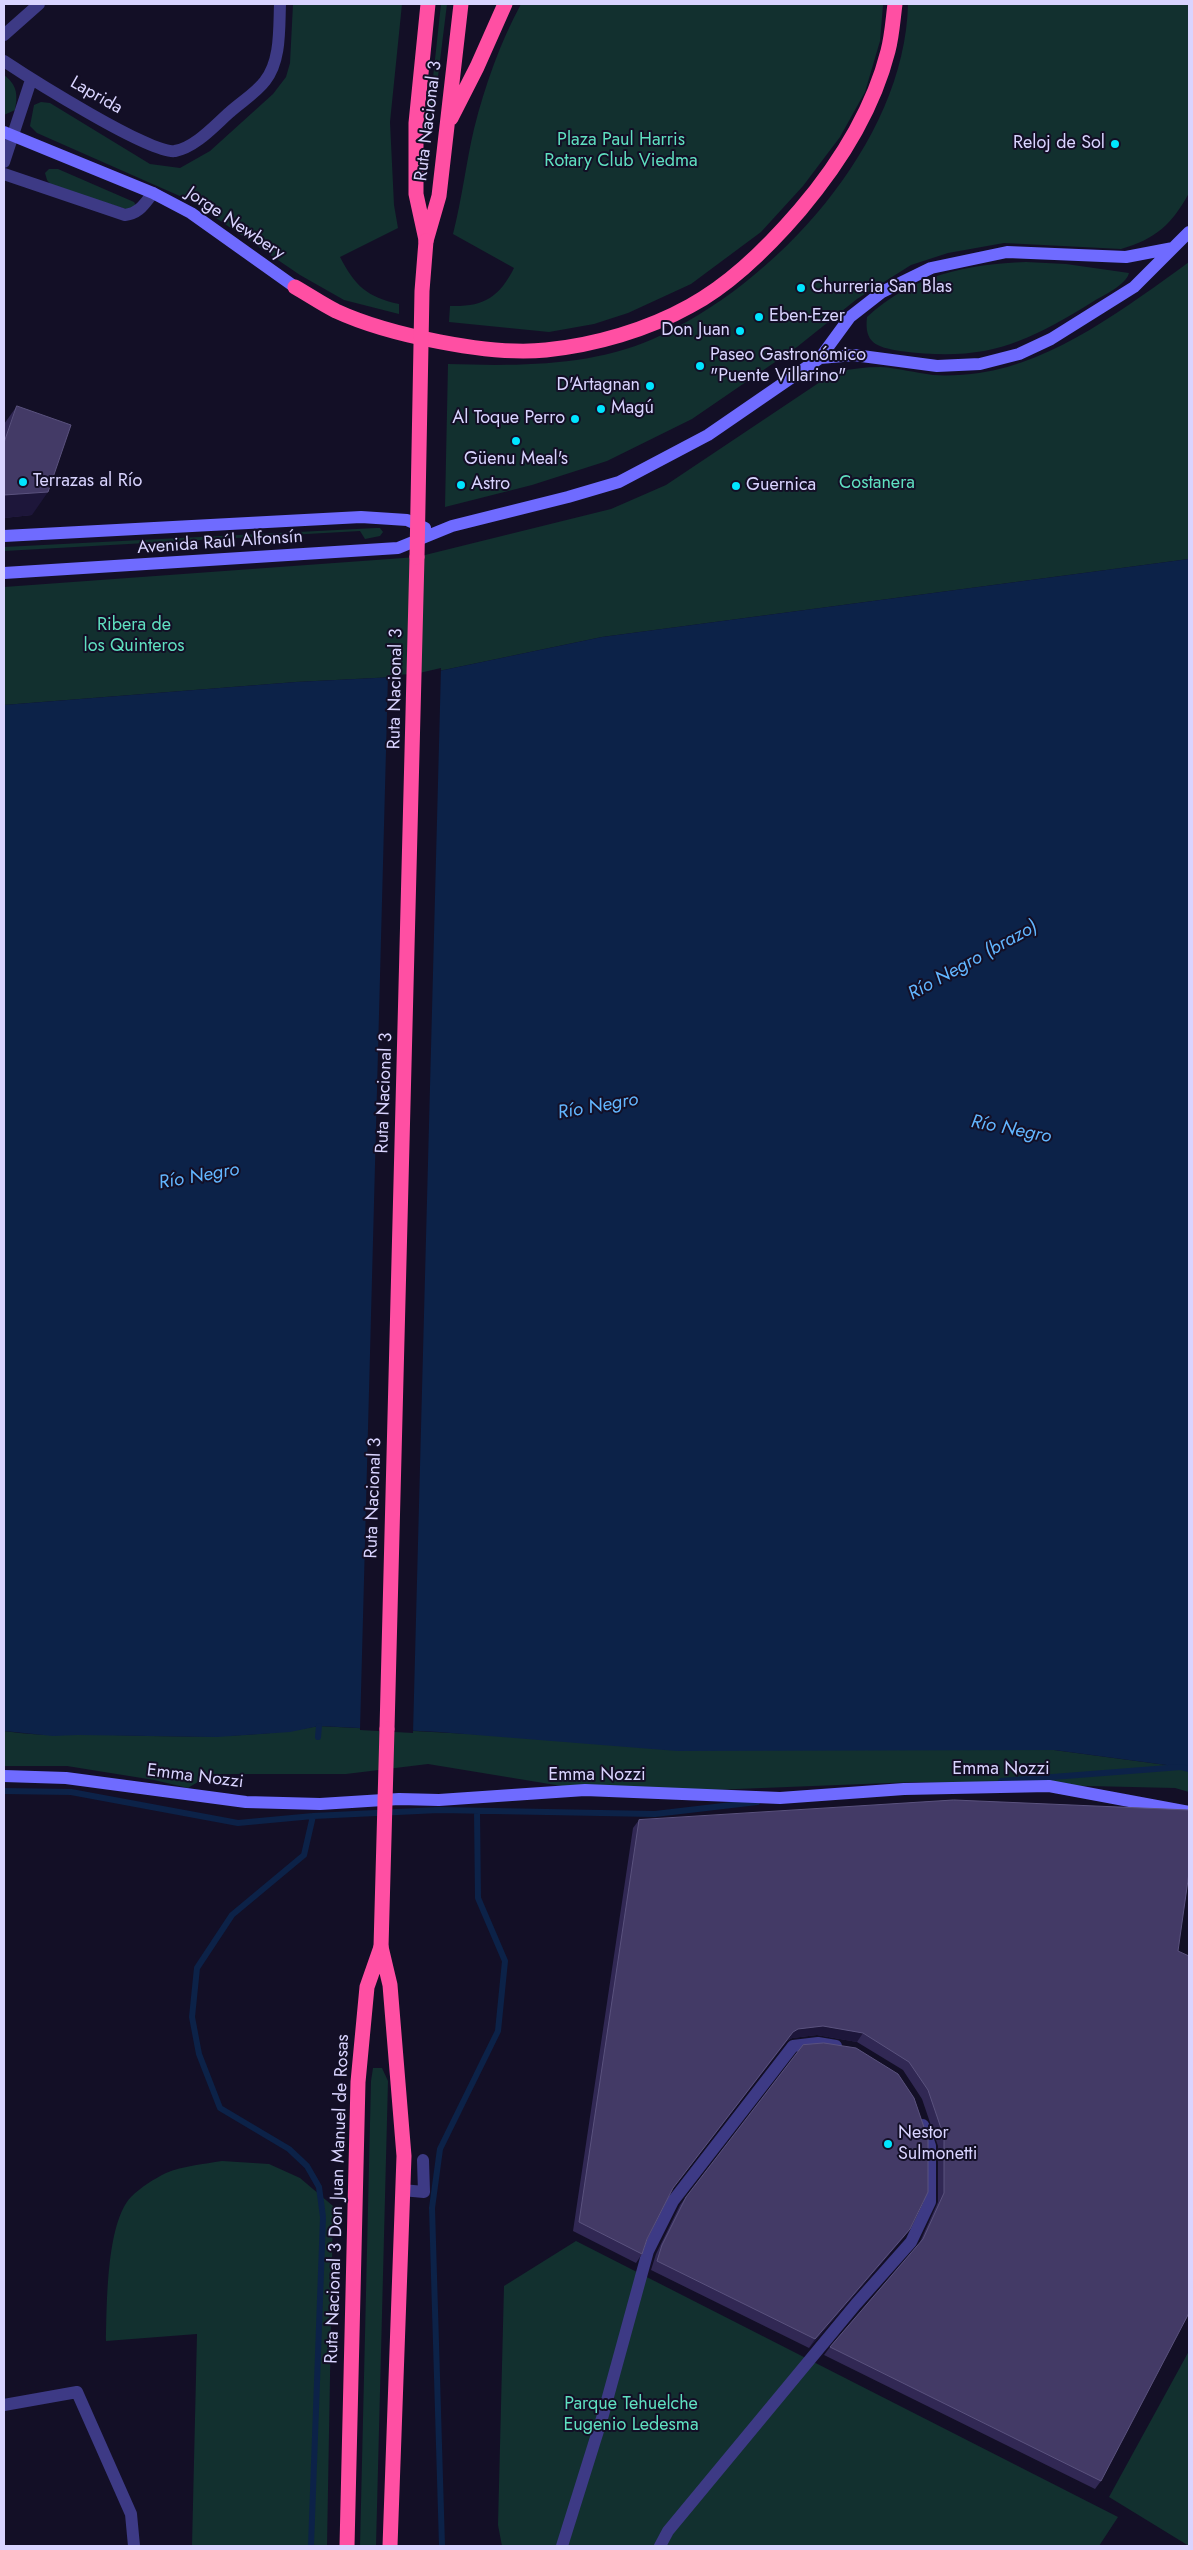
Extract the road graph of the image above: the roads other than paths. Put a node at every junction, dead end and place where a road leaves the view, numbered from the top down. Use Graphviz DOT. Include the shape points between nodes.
graph roads {
  1 [pos="39,4"];
  2 [pos="280,4"];
  3 [pos="428,4"];
  4 [pos="461,4"];
  5 [pos="505,4"];
  6 [pos="895,4"];
  7 [pos="4,35"];
  8 [pos="4,61"];
  9 [pos="32,80"];
  10 [pos="446,126"];
  11 [pos="9,134"];
  12 [pos="4,162"];
  13 [pos="4,174"];
  14 [pos="153,193"];
  15 [pos="1189,232"];
  16 [pos="426,241"];
  17 [pos="1173,248"];
  18 [pos="295,287"];
  19 [pos="820,358"];
  20 [pos="435,532"];
  21 [pos="4,536"];
  22 [pos="4,573"];
  23 [pos="4,1776"];
  24 [pos="1189,1812"];
  25 [pos="381,1947"];
  26 [pos="844,2048"];
  27 [pos="918,2111"];
  28 [pos="423,2160"];
  29 [pos="402,2190"];
  30 [pos="4,2405"];
  31 [pos="392,2493"];
  32 [pos="134,2546"];
  33 [pos="347,2546"];
  34 [pos="390,2546"];
  35 [pos="400,2546"];
  36 [pos="562,2546"];
  37 [pos="660,2546"];
  1 -- 7 [label="street"];
  2 -- 9 [label="street, Laprida" via="274,65 265,81 200,139 174,152 149,146"];
  3 -- 16 [label="highway, Ruta Nacional 3" via="416,123 416,194"];
  4 -- 10 [label="highway, Ruta Nacional 3"];
  5 -- 10 [label="highway"];
  6 -- 18 [label="highway" via="888,50 878,82 855,133 819,188 777,238 690,306 601,341 545,350 497,349 436,341 379,326 337,311"];
  8 -- 9 [label="street, Laprida"];
  9 -- 11 [label="street"];
  10 -- 16 [label="highway, Ruta Nacional 3" via="439,196"];
  11 -- 12 [label="street"];
  11 -- 14 [label="main road, Jorge Newbery"];
  13 -- 14 [label="street" via="125,215 135,214"];
  14 -- 18 [label="main road, Jorge Newbery" via="192,212"];
  15 -- 17 [label="main road, Avenida Raúl Alfonsín"];
  16 -- 25 [label="highway, Ruta Nacional 3, bridge" via="422,291 415,676"];
  17 -- 19 [label="main road, Avenida Raúl Alfonsín" via="1134,288 1051,339 1019,354 980,364 937,366 854,355"];
  17 -- 19 [label="main road, Avenida Raúl Alfonsín" via="1126,257 1007,252 931,268 882,292 850,316"];
  19 -- 20 [label="main road, Avenida Raúl Alfonsín" via="708,435 619,482"];
  20 -- 21 [label="main road, Avenida Raúl Alfonsín" via="407,520 361,517"];
  20 -- 22 [label="main road, Avenida Raúl Alfonsín" via="398,548"];
  23 -- 24 [label="main road, Emma Nozzi" via="66,1778 246,1802 320,1804 586,1790 780,1798 904,1789 1050,1786"];
  25 -- 29 [label="highway" via="390,1985 404,2156"];
  25 -- 33 [label="highway, Ruta Nacional 3 Don Juan Manuel de Rosas" via="367,1987 358,2082"];
  26 -- 36 [label="street" via="818,2043 793,2046 673,2201 648,2251 603,2415"];
  27 -- 37 [label="street" via="930,2146 930,2202 911,2242 675,2523"];
  28 -- 29 [label="street" via="424,2192"];
  29 -- 31 [label="highway"];
  30 -- 32 [label="street" via="77,2392 131,2514"];
  31 -- 34 [label="highway"];
  31 -- 35 [label="highway"];
}
